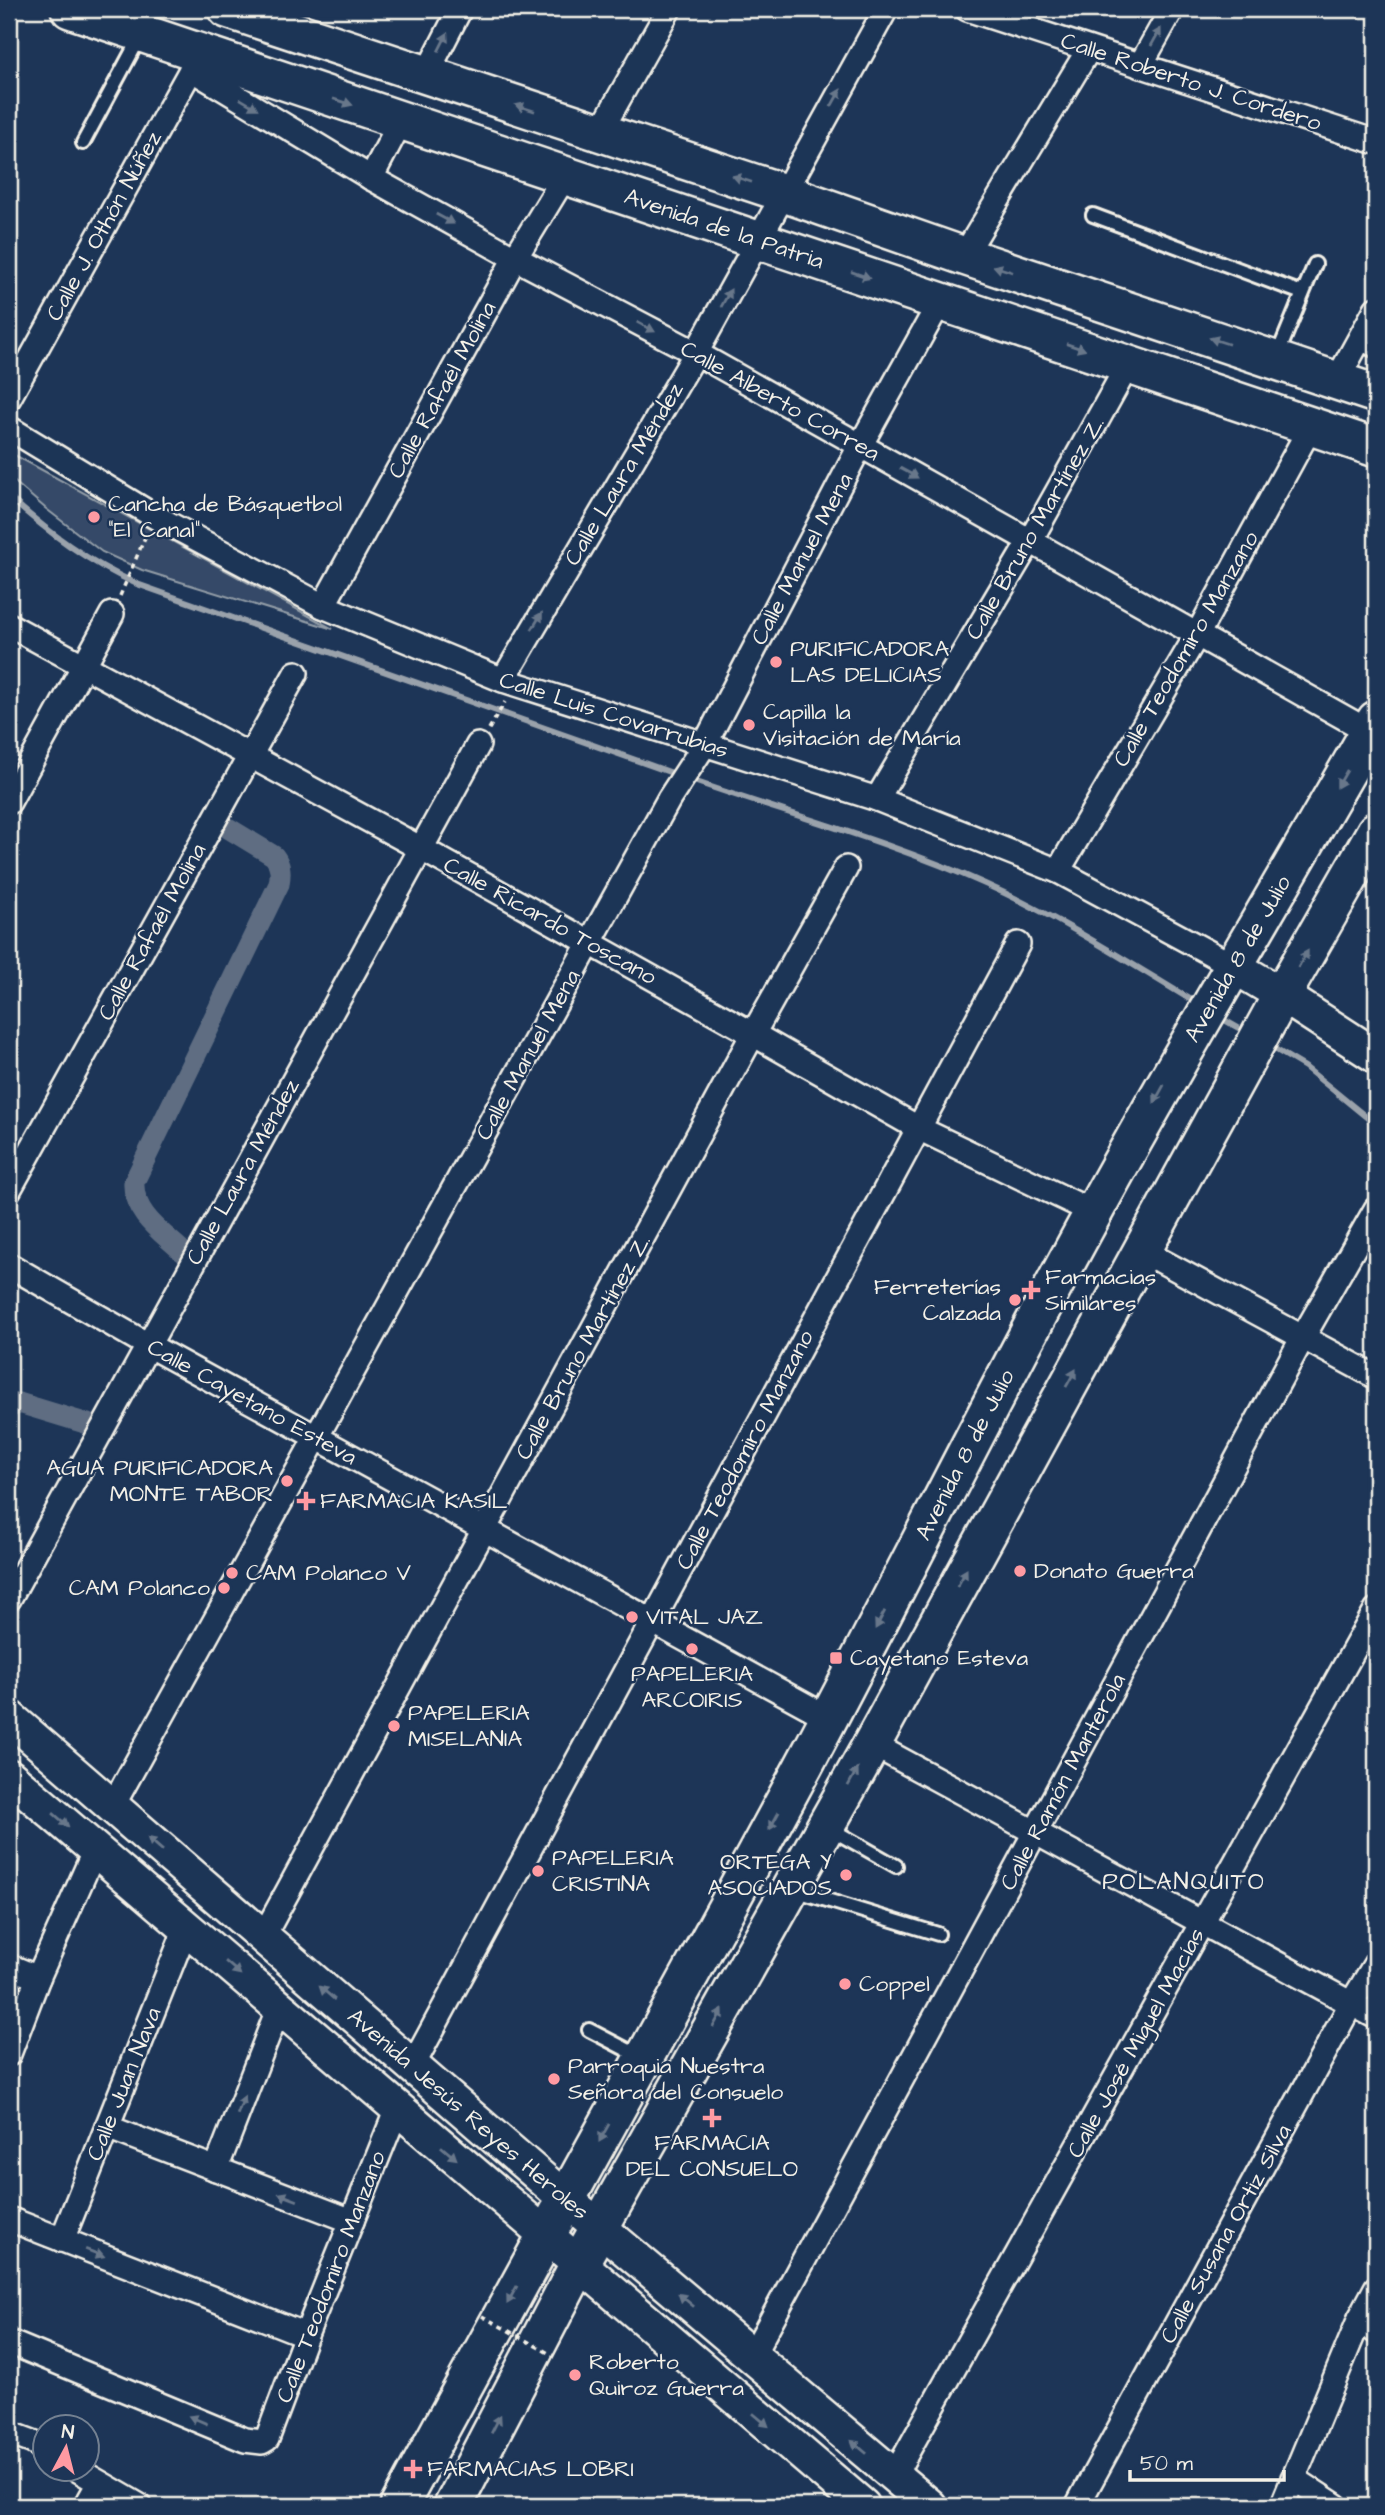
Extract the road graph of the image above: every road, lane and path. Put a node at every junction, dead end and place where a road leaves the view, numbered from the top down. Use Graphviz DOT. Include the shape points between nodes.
graph roads {
  1 [pos="70,9"];
  2 [pos="227,9"];
  3 [pos="460,9"];
  4 [pos="669,9"];
  5 [pos="886,9"];
  6 [pos="967,9"];
  7 [pos="1172,9"];
  8 [pos="141,35"];
  9 [pos="1089,49"];
  10 [pos="195,62"];
  11 [pos="1140,66"];
  12 [pos="426,75"];
  13 [pos="401,121"];
  14 [pos="600,132"];
  15 [pos="1376,142"];
  16 [pos="83,143"];
  17 [pos="565,176"];
  18 [pos="371,178"];
  19 [pos="784,193"];
  20 [pos="1093,215"];
  21 [pos="758,241"];
  22 [pos="964,256"];
  23 [pos="515,258"];
  24 [pos="1315,264"];
  25 [pos="1302,293"];
  26 [pos="940,302"];
  27 [pos="1376,309"];
  28 [pos="1367,347"];
  29 [pos="696,354"];
  30 [pos="1275,360"];
  31 [pos="1128,365"];
  32 [pos="1337,380"];
  33 [pos="1376,394"];
  34 [pos="9,398"];
  35 [pos="1311,426"];
  36 [pos="9,428"];
  37 [pos="860,446"];
  38 [pos="1376,447"];
  39 [pos="154,516"];
  40 [pos="1030,541"];
  41 [pos="117,604"];
  42 [pos="323,606"];
  43 [pos="9,625"];
  44 [pos="1197,635"];
  45 [pos="84,666"];
  46 [pos="296,673"];
  47 [pos="503,680"];
  48 [pos="504,704"];
  49 [pos="492,723"];
  50 [pos="1373,726"];
  51 [pos="478,745"];
  52 [pos="702,748"];
  53 [pos="250,756"];
  54 [pos="877,799"];
  55 [pos="9,802"];
  56 [pos="1376,831"];
  57 [pos="420,848"];
  58 [pos="846,868"];
  59 [pos="1058,871"];
  60 [pos="589,944"];
  61 [pos="1018,944"];
  62 [pos="1226,977"];
  63 [pos="1276,1006"];
  64 [pos="753,1034"];
  65 [pos="1376,1056"];
  66 [pos="918,1128"];
  67 [pos="9,1190"];
  68 [pos="1376,1209"];
  69 [pos="1093,1212"];
  70 [pos="1142,1250"];
  71 [pos="9,1265"];
  72 [pos="1303,1337"];
  73 [pos="148,1345"];
  74 [pos="1376,1377"];
  75 [pos="316,1437"];
  76 [pos="484,1529"];
  77 [pos="9,1599"];
  78 [pos="1376,1610"];
  79 [pos="653,1622"];
  80 [pos="9,1717"];
  81 [pos="829,1718"];
  82 [pos="872,1744"];
  83 [pos="9,1776"];
  84 [pos="112,1807"];
  85 [pos="825,1827"];
  86 [pos="1037,1832"];
  87 [pos="95,1850"];
  88 [pos="896,1866"];
  89 [pos="791,1889"];
  90 [pos="1203,1923"];
  91 [pos="186,1928"];
  92 [pos="939,1934"];
  93 [pos="263,1937"];
  94 [pos="1376,1963"];
  95 [pos="9,1966"];
  96 [pos="38,1978"];
  97 [pos="1351,2004"];
  98 [pos="279,2007"];
  99 [pos="1376,2017"];
  100 [pos="589,2030"];
  101 [pos="9,2054"];
  102 [pos="645,2059"];
  103 [pos="412,2067"];
  104 [pos="397,2109"];
  105 [pos="107,2127"];
  106 [pos="216,2169"];
  107 [pos="567,2200"];
  108 [pos="9,2219"];
  109 [pos="352,2221"];
  110 [pos="600,2227"];
  111 [pos="546,2236"];
  112 [pos="62,2240"];
  113 [pos="579,2264"];
  114 [pos="1376,2288"];
  115 [pos="482,2316"];
  116 [pos="1368,2325"];
  117 [pos="306,2335"];
  118 [pos="9,2342"];
  119 [pos="554,2356"];
  120 [pos="752,2356"];
  121 [pos="9,2433"];
  122 [pos="32,2442"];
  123 [pos="894,2476"];
  124 [pos="1293,2478"];
  125 [pos="98,2484"];
  126 [pos="101,2484"];
  127 [pos="86,2506"];
  128 [pos="140,2506"];
  129 [pos="399,2506"];
  130 [pos="453,2506"];
  131 [pos="863,2506"];
  132 [pos="930,2506"];
  133 [pos="1077,2506"];
  134 [pos="1282,2506"];
  135 [pos="1336,2506"];
  1 -- 8 [label="main road, Avenida de la Patria"];
  2 -- 12 [label="main road"];
  12 -- 3 [label="street, one-way"];
  4 -- 14 [label="street"];
  19 -- 5 [label="street, Calle Laura Méndez, one-way"];
  6 -- 9 [label="street, Calle Roberto J. Cordero"];
  11 -- 7 [label="street, one-way"];
  8 -- 10 [label="main road, Avenida de la Patria"];
  8 -- 16 [label="lane"];
  9 -- 11 [label="street, Calle Roberto J. Cordero"];
  9 -- 22 [label="street"];
  10 -- 13 [label="main road, Avenida de la Patria, one-way"];
  10 -- 18 [label="street, Calle Alberto Correa, one-way"];
  10 -- 34 [label="street, Calle J. Othón Núñez"];
  11 -- 15 [label="street, Calle Roberto J. Cordero"];
  14 -- 12 [label="main road, one-way"];
  13 -- 17 [label="main road, Avenida de la Patria"];
  13 -- 18 [label="street"];
  19 -- 14 [label="main road, one-way"];
  17 -- 21 [label="main road, Avenida de la Patria"];
  17 -- 23 [label="street, Calle Rafaél Molina"];
  18 -- 23 [label="street, Calle Alberto Correa, one-way"];
  19 -- 21 [label="street, Calle Laura Méndez"];
  19 -- 22 [label="main road"];
  20 -- 25 [label="lane"];
  21 -- 26 [label="main road, Avenida de la Patria, one-way"];
  29 -- 21 [label="street, Calle Laura Méndez, one-way"];
  30 -- 22 [label="main road, one-way"];
  23 -- 29 [label="street, Calle Alberto Correa, one-way"];
  23 -- 42 [label="street, Calle Rafaél Molina"];
  24 -- 25 [label="lane"];
  25 -- 30 [label="lane"];
  26 -- 31 [label="main road, Avenida de la Patria, one-way"];
  26 -- 37 [label="street, Calle Manuel Mena"];
  27 -- 28 [label="street"];
  28 -- 32 [label="street"];
  29 -- 37 [label="street, Calle Alberto Correa"];
  47 -- 29 [label="street, Calle Laura Méndez, one-way"];
  30 -- 32 [label="main road"];
  31 -- 35 [label="main road, Avenida de la Patria"];
  31 -- 40 [label="street, Calle Bruno Martínez Z."];
  32 -- 33 [label="main road"];
  35 -- 38 [label="main road, Avenida de la Patria"];
  35 -- 44 [label="street, Calle Teodomiro Manzano"];
  36 -- 39 [label="street, Calle Luis Covarrubias"];
  37 -- 40 [label="street, Calle Alberto Correa, one-way"];
  37 -- 52 [label="street, Calle Manuel Mena"];
  39 -- 41 [label="path"];
  39 -- 42 [label="street, Calle Luis Covarrubias"];
  40 -- 44 [label="street, Calle Alberto Correa"];
  40 -- 54 [label="street, Calle Bruno Martínez Z."];
  41 -- 45 [label="street"];
  42 -- 47 [label="street, Calle Luis Covarrubias"];
  43 -- 45 [label="street, Calle Ricardo Toscano"];
  44 -- 50 [label="street, Calle Alberto Correa"];
  44 -- 59 [label="street, Calle Teodomiro Manzano"];
  45 -- 53 [label="street, Calle Ricardo Toscano"];
  45 -- 55 [label="street"];
  46 -- 53 [label="street, Calle Rafaél Molina"];
  47 -- 52 [label="street, Calle Luis Covarrubias"];
  48 -- 49 [label="path"];
  50 -- 62 [label="main road, Avenida 8 de Julio, one-way"];
  51 -- 57 [label="street, Calle Laura Méndez"];
  52 -- 54 [label="street, Calle Luis Covarrubias"];
  52 -- 60 [label="street, Calle Manuel Mena"];
  53 -- 57 [label="street, Calle Ricardo Toscano"];
  53 -- 67 [label="street, Calle Rafaél Molina"];
  54 -- 59 [label="street, Calle Luis Covarrubias"];
  63 -- 56 [label="main road, one-way"];
  57 -- 60 [label="street, Calle Ricardo Toscano"];
  57 -- 73 [label="street, Calle Laura Méndez"];
  58 -- 64 [label="street, Calle Bruno Martínez Z."];
  59 -- 62 [label="street, Calle Luis Covarrubias"];
  60 -- 64 [label="street, Calle Ricardo Toscano"];
  60 -- 75 [label="street, Calle Manuel Mena"];
  61 -- 66 [label="street, Calle Teodomiro Manzano"];
  62 -- 63 [label="street, Calle Luis Covarrubias"];
  62 -- 69 [label="main road, Avenida 8 de Julio, one-way"];
  63 -- 65 [label="street, Calle Luis Covarrubias"];
  63 -- 70 [label="main road"];
  64 -- 66 [label="street, Calle Ricardo Toscano"];
  64 -- 76 [label="street, Calle Bruno Martínez Z."];
  66 -- 69 [label="street, Calle Ricardo Toscano"];
  66 -- 79 [label="street, Calle Teodomiro Manzano"];
  68 -- 72 [label="street, Calle Ramón Manterola"];
  69 -- 81 [label="main road, Avenida 8 de Julio, one-way"];
  70 -- 72 [label="street"];
  82 -- 70 [label="main road, one-way"];
  71 -- 73 [label="street, Calle Cayetano Esteva"];
  72 -- 74 [label="street"];
  72 -- 86 [label="street, Calle Ramón Manterola"];
  73 -- 75 [label="street, Calle Cayetano Esteva"];
  73 -- 77 [label="street, Calle Laura Méndez"];
  75 -- 76 [label="street, Calle Cayetano Esteva"];
  75 -- 84 [label="street, Calle Manuel Mena"];
  76 -- 79 [label="street, Calle Cayetano Esteva"];
  76 -- 93 [label="street, Calle Bruno Martínez Z."];
  78 -- 90 [label="street, Calle José Miguel Macías"];
  79 -- 81 [label="street, Calle Cayetano Esteva"];
  79 -- 103 [label="street, Calle Teodomiro Manzano"];
  80 -- 84 [label="street, Avenida Jesús Reyes Heroles"];
  81 -- 102 [label="main road, Avenida 8 de Julio, one-way"];
  85 -- 82 [label="main road, one-way"];
  82 -- 86 [label="street"];
  83 -- 87 [label="street, Avenida Jesús Reyes Heroles, one-way"];
  93 -- 84 [label="street, Avenida Jesús Reyes Heroles, one-way"];
  85 -- 88 [label="lane"];
  85 -- 89 [label="main road"];
  86 -- 90 [label="street"];
  86 -- 120 [label="street, Calle Ramón Manterola"];
  87 -- 91 [label="street, Avenida Jesús Reyes Heroles"];
  87 -- 96 [label="street"];
  89 -- 92 [label="lane"];
  110 -- 89 [label="main road, one-way"];
  90 -- 97 [label="street"];
  90 -- 123 [label="street, Calle José Miguel Macías"];
  91 -- 98 [label="street, Avenida Jesús Reyes Heroles, one-way"];
  91 -- 105 [label="street, Calle Juan Nava"];
  103 -- 93 [label="street, Avenida Jesús Reyes Heroles, one-way"];
  94 -- 97 [label="street, Calle Susana Ortiz Silva"];
  95 -- 96 [label="street"];
  96 -- 101 [label="street"];
  97 -- 99 [label="street"];
  97 -- 133 [label="street, Calle Susana Ortiz Silva"];
  98 -- 104 [label="street, Avenida Jesús Reyes Heroles"];
  106 -- 98 [label="street, one-way"];
  100 -- 102 [label="lane"];
  102 -- 107 [label="main road, Avenida 8 de Julio, one-way"];
  103 -- 107 [label="street, Avenida Jesús Reyes Heroles"];
  104 -- 109 [label="street, Calle Teodomiro Manzano"];
  104 -- 111 [label="street, Avenida Jesús Reyes Heroles, one-way"];
  105 -- 106 [label="street"];
  105 -- 112 [label="street, Calle Juan Nava"];
  109 -- 106 [label="street, one-way"];
  107 -- 110 [label="street, Avenida Jesús Reyes Heroles"];
  107 -- 111 [label="main road, Avenida 8 de Julio"];
  108 -- 112 [label="street"];
  109 -- 117 [label="street, Calle Teodomiro Manzano"];
  110 -- 113 [label="main road"];
  120 -- 110 [label="street, Avenida Jesús Reyes Heroles, one-way"];
  111 -- 113 [label="street, Avenida Jesús Reyes Heroles"];
  111 -- 129 [label="main road, Avenida 8 de Julio, one-way"];
  112 -- 117 [label="street, one-way"];
  130 -- 113 [label="main road, one-way"];
  113 -- 131 [label="street, Avenida Jesús Reyes Heroles, one-way"];
  114 -- 116 [label="street"];
  115 -- 119 [label="path, bridge"];
  116 -- 124 [label="street"];
  117 -- 118 [label="street, Calle Teodomiro Manzano, one-way" via="271,2433 262,2442 245,2440"];
  123 -- 120 [label="street, Avenida Jesús Reyes Heroles, one-way"];
  121 -- 122 [label="street"];
  123 -- 132 [label="street, Avenida Jesús Reyes Heroles"];
  124 -- 134 [label="street"];
  124 -- 135 [label="street"];
  125 -- 127 [label="street"];
  126 -- 128 [label="street"];
}
